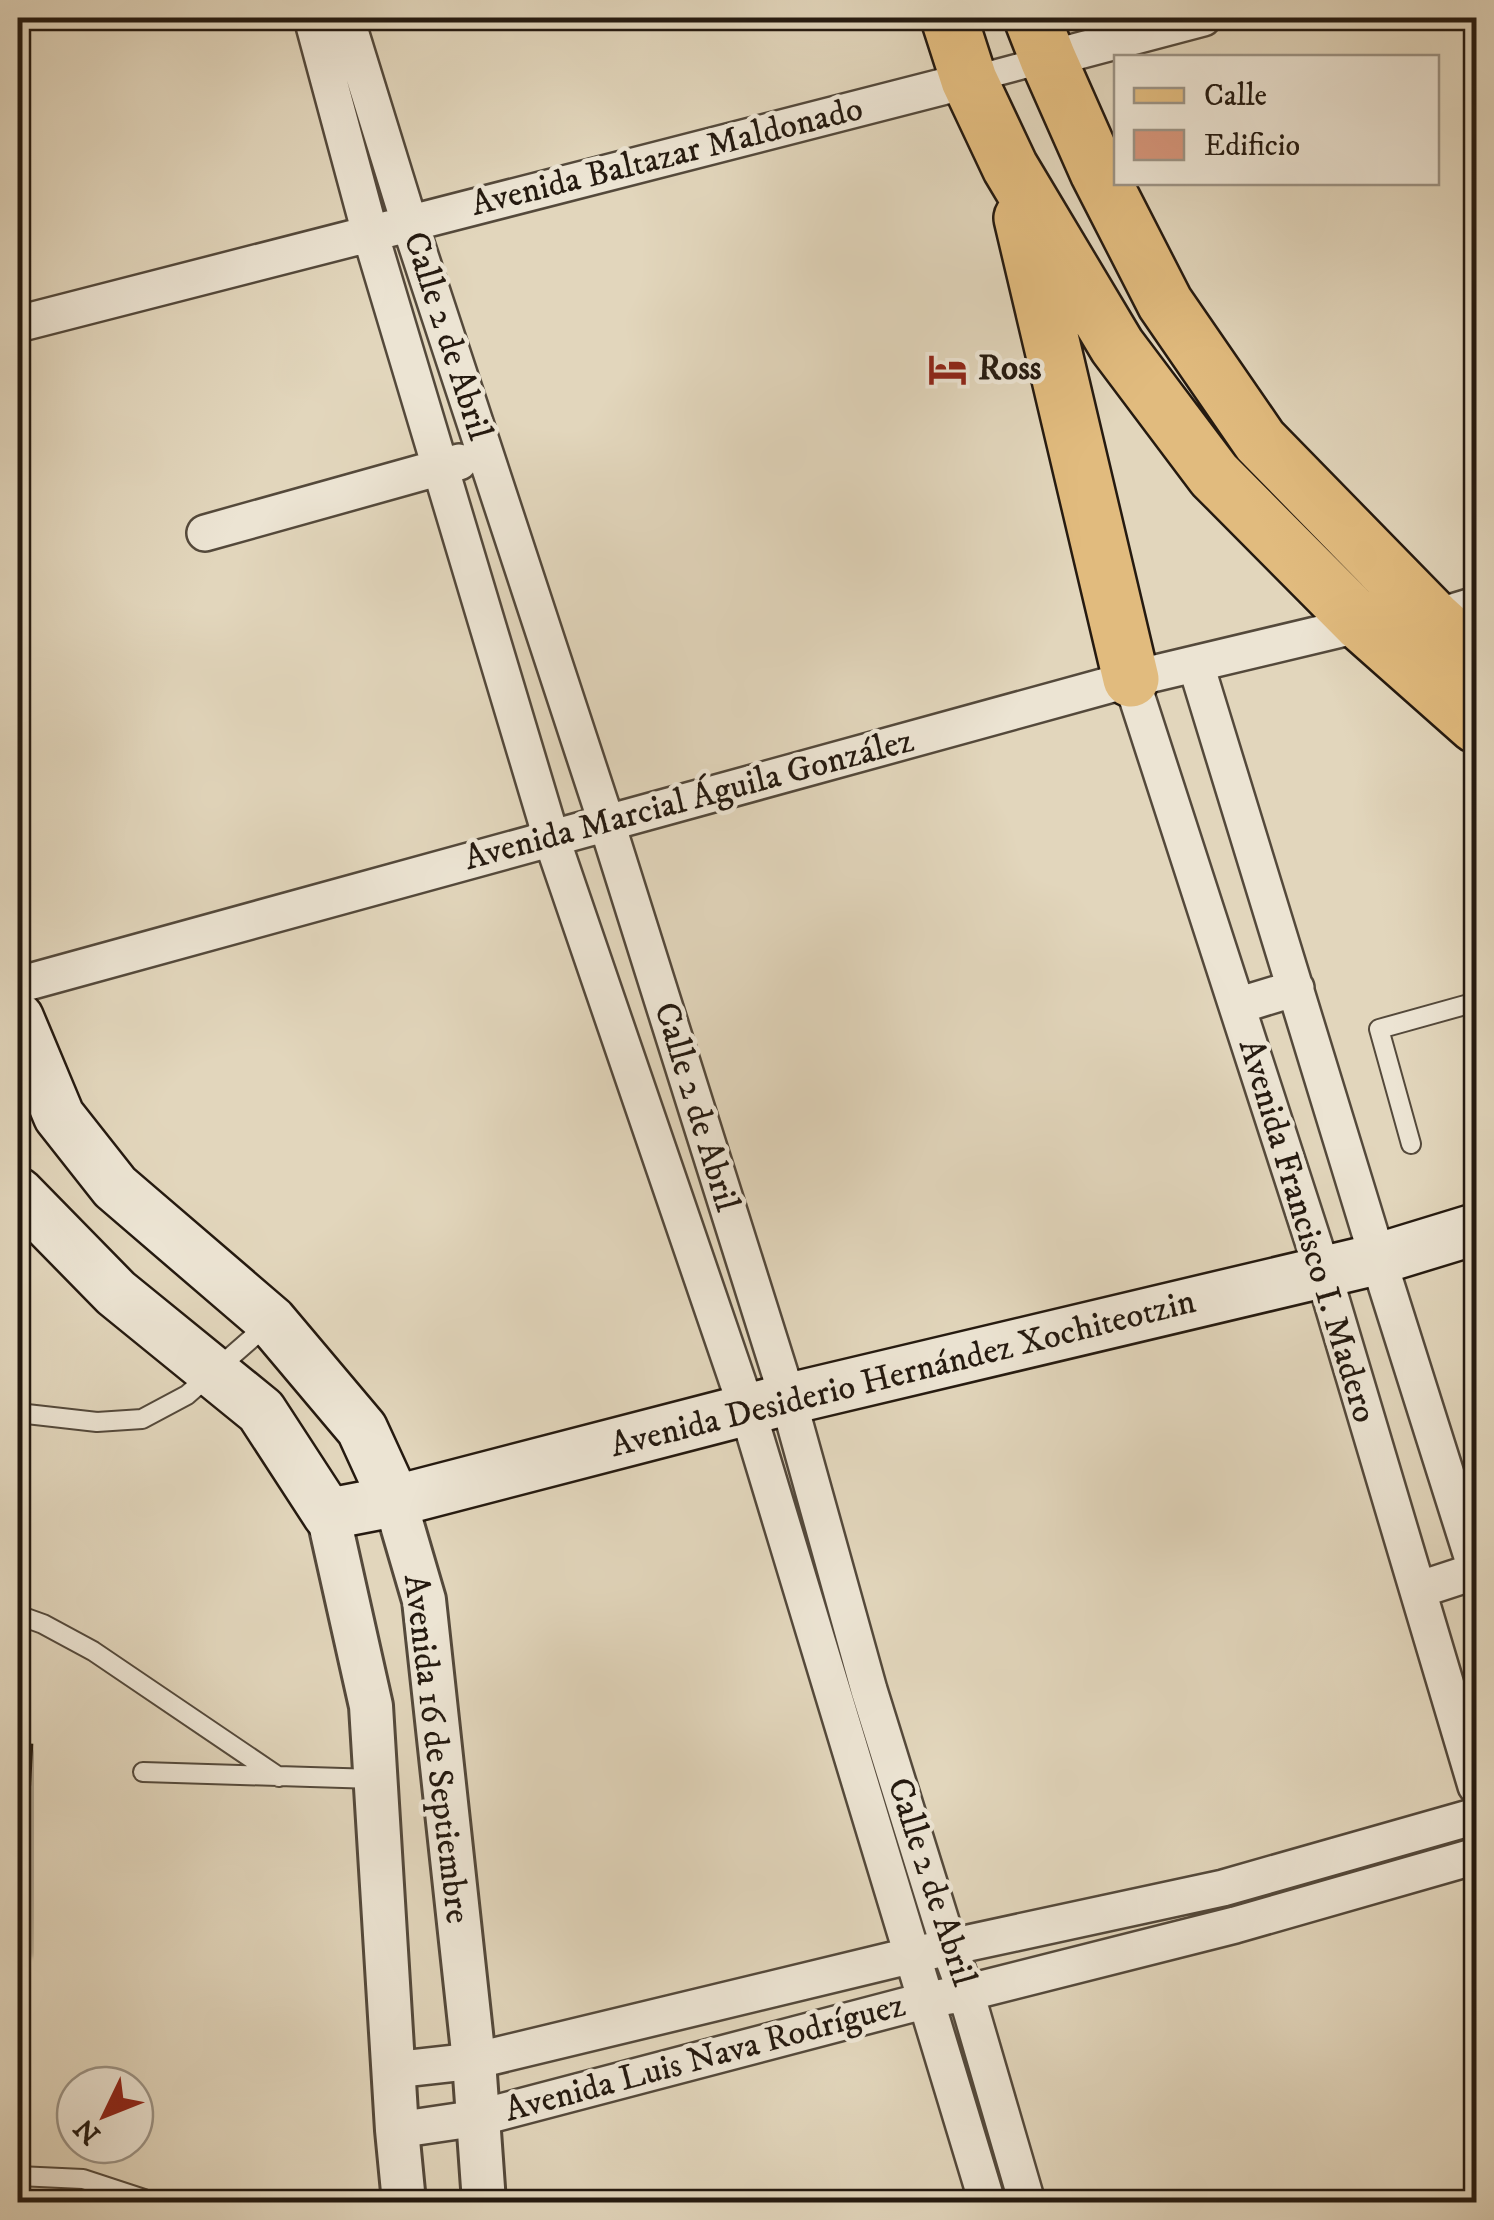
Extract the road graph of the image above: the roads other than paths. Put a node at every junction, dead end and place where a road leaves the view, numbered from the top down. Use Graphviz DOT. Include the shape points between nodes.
graph roads {
  1 [pos="948,18"];
  2 [pos="1203,18"];
  3 [pos="333,32"];
  4 [pos="1040,38"];
  5 [pos="968,80"];
  6 [pos="1010,167"];
  7 [pos="409,222"];
  8 [pos="370,233"];
  9 [pos="18,324"];
  10 [pos="486,456"];
  11 [pos="440,466"];
  12 [pos="205,534"];
  13 [pos="1455,612"];
  14 [pos="1362,624"];
  15 [pos="1476,658"];
  16 [pos="1196,665"];
  17 [pos="1131,679"];
  18 [pos="1476,725"];
  19 [pos="607,824"];
  20 [pos="551,837"];
  21 [pos="18,985"];
  22 [pos="1296,988"];
  23 [pos="1476,1002"];
  24 [pos="1236,1006"];
  25 [pos="18,1018"];
  26 [pos="694,1103"];
  27 [pos="648,1117"];
  28 [pos="1411,1144"];
  29 [pos="18,1193"];
  30 [pos="1476,1228"];
  31 [pos="1378,1259"];
  32 [pos="1323,1272"];
  33 [pos="270,1321"];
  34 [pos="214,1373"];
  35 [pos="768,1404"];
  36 [pos="18,1413"];
  37 [pos="396,1501"];
  38 [pos="328,1514"];
  39 [pos="1476,1570"];
  40 [pos="1418,1590"];
  41 [pos="18,1615"];
  42 [pos="852,1694"];
  43 [pos="143,1772"];
  44 [pos="278,1777"];
  45 [pos="375,1780"];
  46 [pos="1476,1786"];
  47 [pos="1476,1816"];
  48 [pos="913,1825"];
  49 [pos="877,1835"];
  50 [pos="1476,1856"];
  51 [pos="1224,1888"];
  52 [pos="1235,1924"];
  53 [pos="949,1947"];
  54 [pos="913,1955"];
  55 [pos="966,1992"];
  56 [pos="927,2000"];
  57 [pos="474,2061"];
  58 [pos="393,2070"];
  59 [pos="478,2118"];
  60 [pos="396,2130"];
  61 [pos="18,2176"];
  62 [pos="1023,2190"];
  63 [pos="984,2196"];
  64 [pos="148,2202"];
  65 [pos="404,2202"];
  66 [pos="484,2202"];
  1 -- 5 [label="main road"];
  2 -- 4 [label="street"];
  3 -- 7 [label="street, Calle 2 de Abril"];
  3 -- 8 [label="street, Calle 2 de Abril"];
  4 -- 5 [label="street"];
  4 -- 13 [label="main road" via="1164,303 1260,440"];
  5 -- 6 [label="main road"];
  5 -- 7 [label="street, Avenida Baltazar Maldonado"];
  6 -- 14 [label="main road" via="1117,346 1214,475"];
  6 -- 17 [label="main road"];
  7 -- 8 [label="street, Avenida Baltazar Maldonado"];
  7 -- 10 [label="street, Calle 2 de Abril"];
  8 -- 9 [label="street, Avenida Baltazar Maldonado"];
  8 -- 11 [label="street, Calle 2 de Abril"];
  10 -- 11 [label="street"];
  10 -- 19 [label="street, Calle 2 de Abril"];
  11 -- 12 [label="street"];
  11 -- 20 [label="street, Calle 2 de Abril"];
  13 -- 14 [label="street"];
  13 -- 15 [label="main road"];
  14 -- 16 [label="street, Avenida Marcial Águila González"];
  14 -- 18 [label="main road"];
  16 -- 17 [label="street, Avenida Marcial Águila González"];
  16 -- 22 [label="street, Avenida Francisco I. Madero"];
  17 -- 19 [label="street, Avenida Marcial Águila González"];
  17 -- 24 [label="street, Avenida Francisco I. Madero"];
  19 -- 20 [label="street, Avenida Marcial Águila González"];
  19 -- 26 [label="street, Calle 2 de Abril"];
  20 -- 21 [label="street, Avenida Marcial Águila González"];
  20 -- 27 [label="street, Calle 2 de Abril"];
  22 -- 24 [label="street"];
  22 -- 31 [label="street, Avenida Francisco I. Madero"];
  23 -- 28 [label="lane" via="1380,1029"];
  24 -- 32 [label="street, Avenida Francisco I. Madero"];
  25 -- 33 [label="main road, Avenida 16 de Septiembre" via="58,1116 116,1187"];
  26 -- 27 [label="street"];
  26 -- 35 [label="street, Calle 2 de Abril"];
  27 -- 35 [label="street, Calle 2 de Abril"];
  29 -- 34 [label="main road, Avenida 16 de Septiembre" via="116,1293"];
  30 -- 31 [label="main road, Avenida Desiderio Hernández Xochiteotzin"];
  31 -- 32 [label="main road, Avenida Desiderio Hernández Xochiteotzin"];
  31 -- 39 [label="street, Avenida Francisco I. Madero"];
  32 -- 35 [label="main road, Avenida Desiderio Hernández Xochiteotzin"];
  32 -- 40 [label="street, Avenida Francisco I. Madero"];
  33 -- 34 [label="lane"];
  33 -- 37 [label="main road, Avenida 16 de Septiembre" via="362,1428"];
  34 -- 36 [label="lane" via="142,1419 97,1422"];
  34 -- 38 [label="main road, Avenida 16 de Septiembre" via="261,1411"];
  35 -- 37 [label="main road, Avenida Desiderio Hernández Xochiteotzin"];
  35 -- 42 [label="street, Calle 2 de Abril"];
  37 -- 38 [label="main road, Avenida Desiderio Hernández Xochiteotzin"];
  37 -- 57 [label="street, Avenida 16 de Septiembre" via="424,1600"];
  38 -- 45 [label="street, Avenida 16 de Septiembre" via="371,1706"];
  39 -- 40 [label="street"];
  40 -- 46 [label="street, Avenida Francisco I. Madero"];
  41 -- 44 [label="lane" via="93,1651"];
  42 -- 48 [label="street, Calle 2 de Abril"];
  42 -- 49 [label="street, Calle 2 de Abril"];
  43 -- 44 [label="lane"];
  44 -- 45 [label="lane"];
  45 -- 58 [label="street, Avenida 16 de Septiembre"];
  47 -- 51 [label="street, Avenida Luis Nava Rodríguez"];
  48 -- 49 [label="street"];
  48 -- 53 [label="street, Calle 2 de Abril"];
  49 -- 54 [label="street, Calle 2 de Abril"];
  50 -- 52 [label="street, Avenida Luis Nava Rodríguez"];
  51 -- 52 [label="street"];
  51 -- 53 [label="street, Avenida Luis Nava Rodríguez"];
  52 -- 55 [label="street, Avenida Luis Nava Rodríguez"];
  53 -- 54 [label="street, Avenida Luis Nava Rodríguez"];
  53 -- 55 [label="street, Calle 2 de Abril"];
  54 -- 56 [label="street, Calle 2 de Abril"];
  54 -- 57 [label="street, Avenida Luis Nava Rodríguez"];
  55 -- 56 [label="street, Avenida Luis Nava Rodríguez"];
  55 -- 62 [label="street, Calle 2 de Abril"];
  56 -- 59 [label="street, Avenida Luis Nava Rodríguez"];
  56 -- 63 [label="street, Calle 2 de Abril"];
  57 -- 58 [label="street, Avenida Luis Nava Rodríguez"];
  57 -- 59 [label="street, Avenida 16 de Septiembre"];
  58 -- 60 [label="street, Avenida 16 de Septiembre"];
  59 -- 60 [label="street, Avenida Luis Nava Rodríguez"];
  59 -- 66 [label="street, Avenida 16 de Septiembre"];
  60 -- 65 [label="street, Avenida 16 de Septiembre"];
  61 -- 64 [label="lane" via="83,2179"];
  62 -- 63 [label="street"];
}
